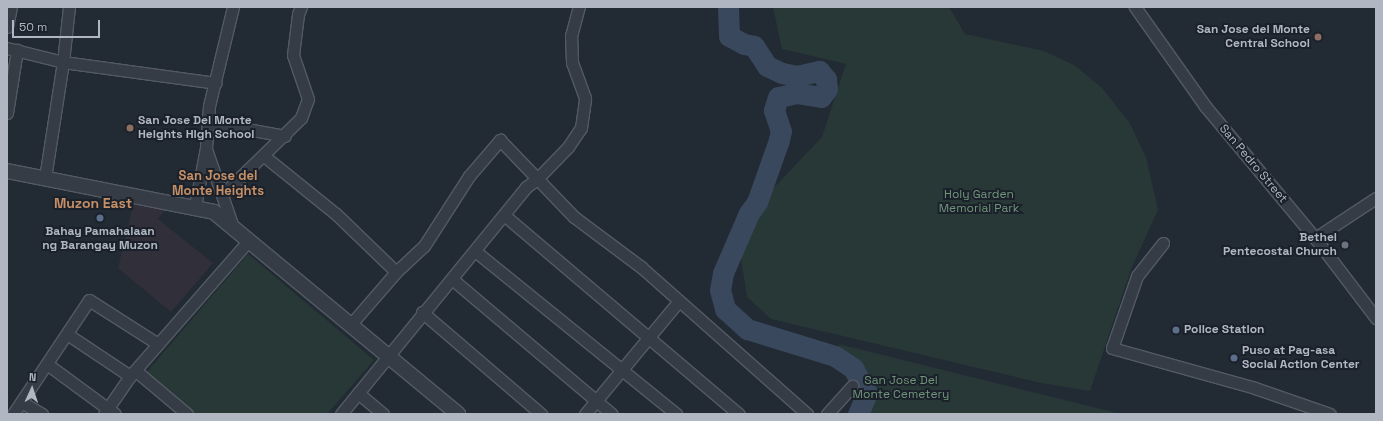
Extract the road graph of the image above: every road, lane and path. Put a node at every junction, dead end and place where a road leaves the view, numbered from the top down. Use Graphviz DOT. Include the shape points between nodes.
graph roads {
  1 [pos="11,7"];
  2 [pos="69,7"];
  3 [pos="233,7"];
  4 [pos="301,7"];
  5 [pos="579,7"];
  6 [pos="1135,7"];
  7 [pos="7,27"];
  8 [pos="12,49"];
  9 [pos="63,62"];
  10 [pos="216,83"];
  11 [pos="7,113"];
  12 [pos="208,122"];
  13 [pos="284,136"];
  14 [pos="206,148"];
  15 [pos="264,156"];
  16 [pos="7,171"];
  17 [pos="45,178"];
  18 [pos="536,180"];
  19 [pos="223,194"];
  20 [pos="1376,198"];
  21 [pos="195,206"];
  22 [pos="504,215"];
  23 [pos="233,227"];
  24 [pos="1314,238"];
  25 [pos="249,240"];
  26 [pos="1163,242"];
  27 [pos="475,250"];
  28 [pos="396,272"];
  29 [pos="452,279"];
  30 [pos="678,302"];
  31 [pos="422,312"];
  32 [pos="1376,318"];
  33 [pos="351,324"];
  34 [pos="67,334"];
  35 [pos="649,337"];
  36 [pos="158,344"];
  37 [pos="390,356"];
  38 [pos="47,364"];
  39 [pos="623,369"];
  40 [pos="133,374"];
  41 [pos="852,386"];
  42 [pos="358,393"];
  43 [pos="595,400"];
  44 [pos="23,403"];
  45 [pos="109,412"];
  46 [pos="13,414"];
  47 [pos="42,414"];
  48 [pos="187,414"];
  49 [pos="341,414"];
  50 [pos="383,414"];
  51 [pos="458,414"];
  52 [pos="541,414"];
  53 [pos="585,414"];
  54 [pos="612,414"];
  55 [pos="676,414"];
  56 [pos="739,414"];
  57 [pos="808,414"];
  58 [pos="827,414"];
  59 [pos="1330,414"];
  1 -- 7 [label="street"];
  2 -- 9 [label="street"];
  3 -- 10 [label="street"];
  4 -- 13 [label="street" via="293,55 308,99 301,118"];
  5 -- 18 [label="street" via="571,36 572,62 585,98 581,128 568,147"];
  6 -- 24 [label="street, San Pedro Street" via="1204,106"];
  8 -- 9 [label="street"];
  8 -- 11 [label="street"];
  9 -- 10 [label="street"];
  9 -- 17 [label="street"];
  10 -- 12 [label="street"];
  12 -- 13 [label="street"];
  12 -- 14 [label="street"];
  13 -- 15 [label="street"];
  14 -- 19 [label="street"];
  14 -- 21 [label="street"];
  15 -- 19 [label="street"];
  15 -- 28 [label="street" via="336,214"];
  16 -- 17 [label="street"];
  17 -- 21 [label="street"];
  18 -- 22 [label="street" via="526,187"];
  18 -- 28 [label="street" via="500,140 470,176 424,246"];
  18 -- 30 [label="street" via="574,217 641,267"];
  19 -- 23 [label="street"];
  20 -- 24 [label="street"];
  21 -- 23 [label="street" via="214,212"];
  22 -- 27 [label="street"];
  22 -- 35 [label="street"];
  23 -- 25 [label="street"];
  24 -- 32 [label="street, San Pedro Street"];
  25 -- 33 [label="street"];
  25 -- 36 [label="street"];
  26 -- 59 [label="street" via="1137,276 1112,348 1254,388"];
  27 -- 29 [label="street"];
  27 -- 39 [label="street"];
  28 -- 33 [label="street"];
  29 -- 31 [label="street"];
  29 -- 43 [label="street"];
  30 -- 35 [label="street"];
  30 -- 57 [label="street"];
  31 -- 37 [label="street"];
  31 -- 52 [label="street"];
  33 -- 37 [label="street"];
  34 -- 36 [label="street" via="89,300"];
  34 -- 38 [label="street"];
  34 -- 40 [label="street"];
  35 -- 39 [label="street"];
  35 -- 56 [label="street"];
  36 -- 40 [label="street"];
  37 -- 42 [label="street"];
  37 -- 51 [label="street"];
  38 -- 44 [label="street"];
  38 -- 45 [label="street"];
  39 -- 43 [label="street"];
  39 -- 55 [label="street"];
  40 -- 45 [label="street"];
  40 -- 48 [label="street"];
  41 -- 58 [label="street"];
  42 -- 49 [label="street"];
  42 -- 50 [label="street"];
  43 -- 53 [label="street"];
  43 -- 54 [label="street"];
  44 -- 46 [label="street"];
  44 -- 47 [label="street"];
}
